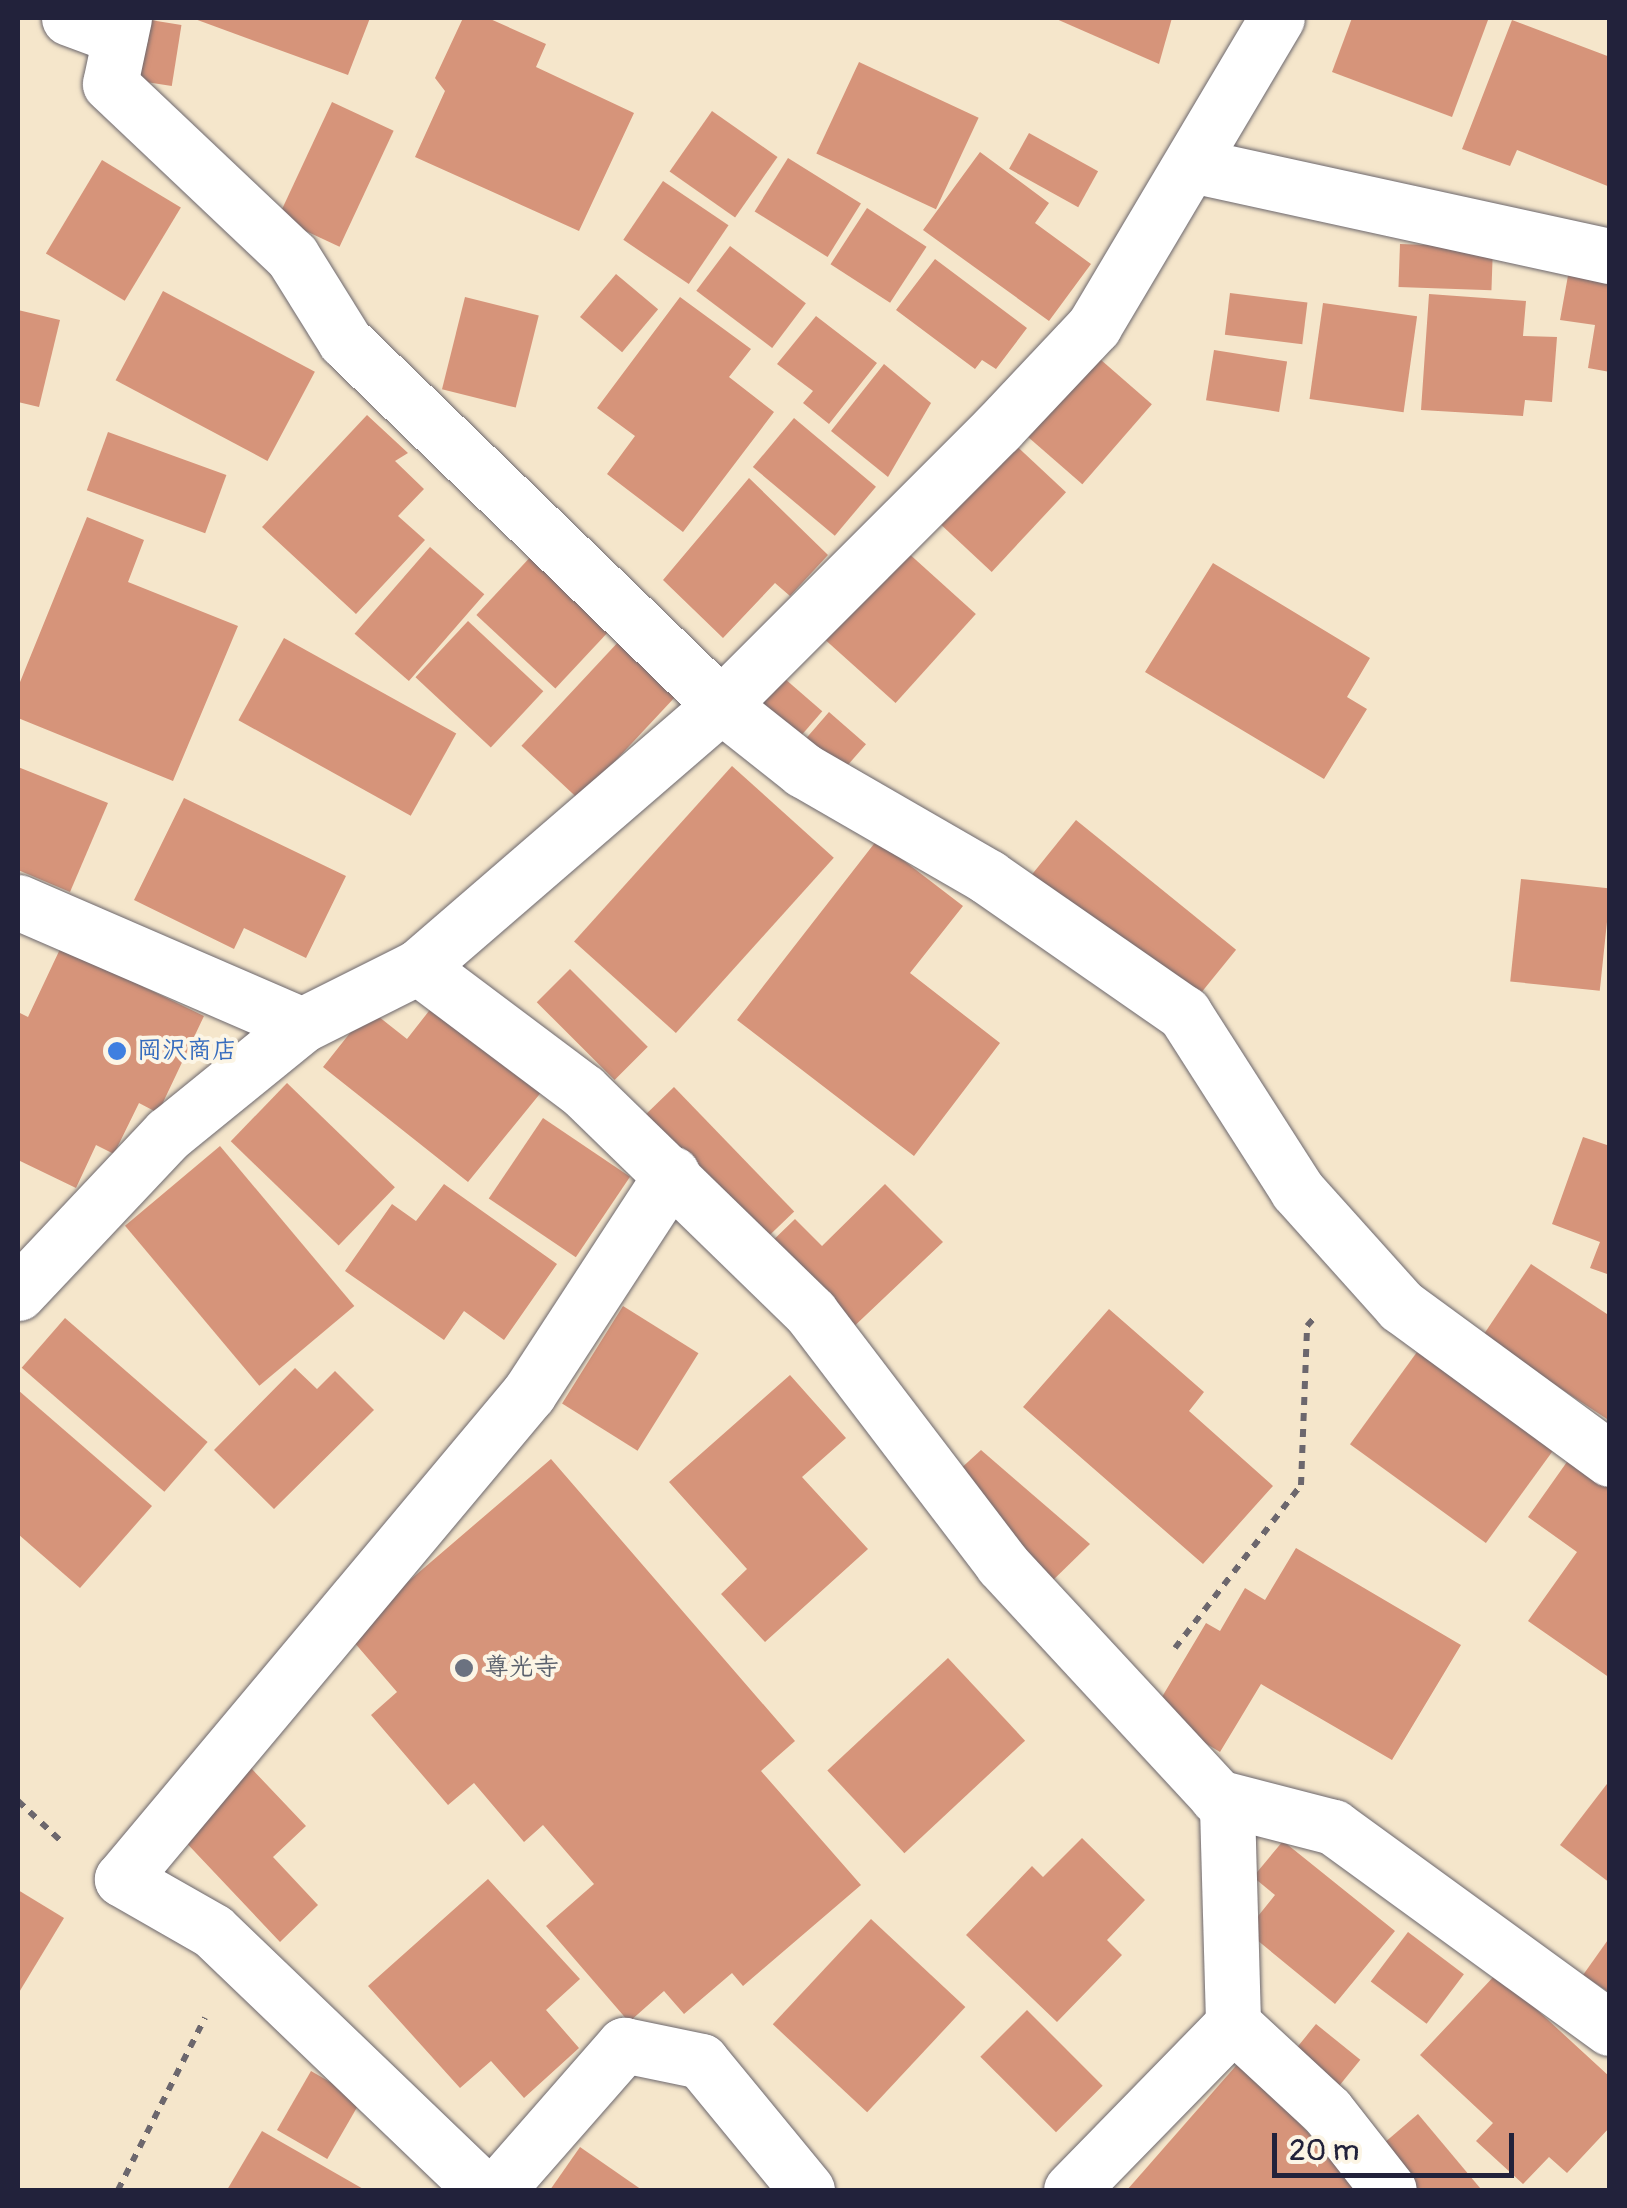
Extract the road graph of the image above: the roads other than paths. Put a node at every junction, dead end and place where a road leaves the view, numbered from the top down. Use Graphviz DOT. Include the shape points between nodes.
graph roads {
  1 [pos="70,18"];
  2 [pos="1277,18"];
  3 [pos="122,27"];
  4 [pos="1192,165"];
  5 [pos="1610,256"];
  6 [pos="721,705"];
  7 [pos="18,902"];
  8 [pos="418,967"];
  9 [pos="302,1025"];
  10 [pos="672,1174"];
  11 [pos="18,1293"];
  12 [pos="1610,1459"];
  13 [pos="1218,1796"];
  14 [pos="1233,2024"];
  15 [pos="1610,2028"];
  16 [pos="483,2190"];
  17 [pos="497,2190"];
  18 [pos="807,2190"];
  19 [pos="1071,2190"];
  20 [pos="1388,2190"];
  1 -- 3 [label="street"];
  2 -- 4 [label="street"];
  3 -- 6 [label="street" via="110,84 292,256 345,341"];
  4 -- 5 [label="street"];
  4 -- 6 [label="street" via="1094,326"];
  6 -- 8 [label="street"];
  6 -- 12 [label="street" via="803,770 988,877 1184,1013 1297,1190 1402,1306"];
  7 -- 9 [label="street"];
  8 -- 9 [label="street"];
  8 -- 10 [label="street" via="584,1091"];
  9 -- 11 [label="street" via="168,1134"];
  10 -- 13 [label="street" via="811,1313 1002,1564"];
  10 -- 16 [label="street" via="529,1394 122,1878 236,1954"];
  13 -- 14 [label="street" via="1228,1807"];
  13 -- 15 [label="street" via="1333,1828"];
  14 -- 19 [label="street"];
  14 -- 20 [label="street" via="1327,2111"];
  17 -- 18 [label="street" via="624,2045 701,2061"];
}
